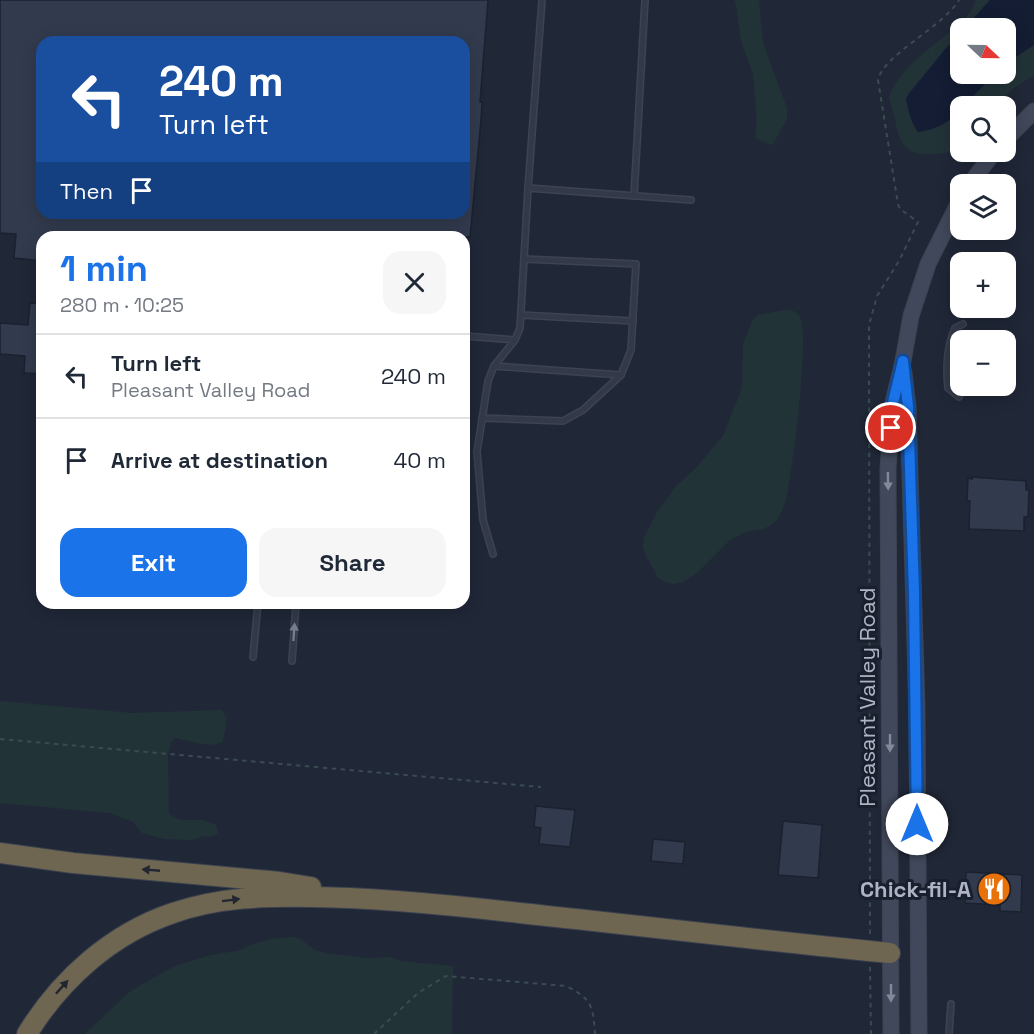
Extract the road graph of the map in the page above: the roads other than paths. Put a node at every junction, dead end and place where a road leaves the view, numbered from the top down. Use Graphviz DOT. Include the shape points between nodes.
graph roads {
  1 [pos="542,0"];
  2 [pos="645,0"];
  3 [pos="1034,111"];
  4 [pos="1016,129"];
  5 [pos="528,188"];
  6 [pos="634,196"];
  7 [pos="691,200"];
  8 [pos="950,219"];
  9 [pos="524,259"];
  10 [pos="521,315"];
  11 [pos="633,321"];
  12 [pos="963,324"];
  13 [pos="470,336"];
  14 [pos="515,340"];
  15 [pos="903,361"];
  16 [pos="494,366"];
  17 [pos="621,375"];
  18 [pos="959,397"];
  19 [pos="482,418"];
  20 [pos="493,554"];
  21 [pos="257,609"];
  22 [pos="296,609"];
  23 [pos="253,657"];
  24 [pos="292,661"];
  25 [pos="889,664"];
  26 [pos="915,664"];
  27 [pos="889,684"];
  28 [pos="916,684"];
  29 [pos="0,854"];
  30 [pos="354,897"];
  31 [pos="890,953"];
  32 [pos="918,954"];
  33 [pos="951,1004"];
  34 [pos="27,1034"];
  35 [pos="891,1034"];
  36 [pos="919,1034"];
  37 [pos="950,1034"];
  1 -- 5 [label="lane"];
  2 -- 6 [label="lane"];
  3 -- 4 [label="main road"];
  5 -- 6 [label="lane"];
  5 -- 9 [label="lane"];
  6 -- 7 [label="lane"];
  8 -- 15 [label="main road, Pleasant Valley Road" via="918,291"];
  9 -- 10 [label="lane"];
  9 -- 11 [label="lane" via="636,264"];
  10 -- 11 [label="lane"];
  10 -- 14 [label="lane"];
  11 -- 17 [label="lane" via="631,350"];
  12 -- 18 [label="lane" via="955,328 951,338 947,379 948,388"];
  13 -- 14 [label="lane"];
  14 -- 16 [label="lane"];
  15 -- 25 [label="main road, Pleasant Valley Road, one-way" via="892,407 888,469"];
  15 -- 26 [label="main road, Pleasant Valley Road" via="908,407"];
  16 -- 17 [label="lane"];
  16 -- 19 [label="lane"];
  17 -- 19 [label="lane" via="583,410 563,421"];
  19 -- 20 [label="lane" via="477,452 479,479 483,520"];
  21 -- 23 [label="lane"];
  24 -- 22 [label="lane, one-way"];
  25 -- 26 [label="main road"];
  25 -- 27 [label="main road, Pleasant Valley Road"];
  26 -- 28 [label="main road, Pleasant Valley Road"];
  27 -- 28 [label="main road"];
  27 -- 31 [label="main road, Pleasant Valley Road, one-way"];
  28 -- 32 [label="main road, Pleasant Valley Road"];
  30 -- 29 [label="highway, one-way" via="280,882"];
  30 -- 31 [label="highway"];
  34 -- 30 [label="highway, one-way" via="46,1005 80,969 112,944 154,920 188,908 238,899"];
  31 -- 32 [label="main road"];
  31 -- 35 [label="main road, Pleasant Valley Road, one-way"];
  32 -- 36 [label="main road, Pleasant Valley Road"];
  33 -- 37 [label="lane"];
}
